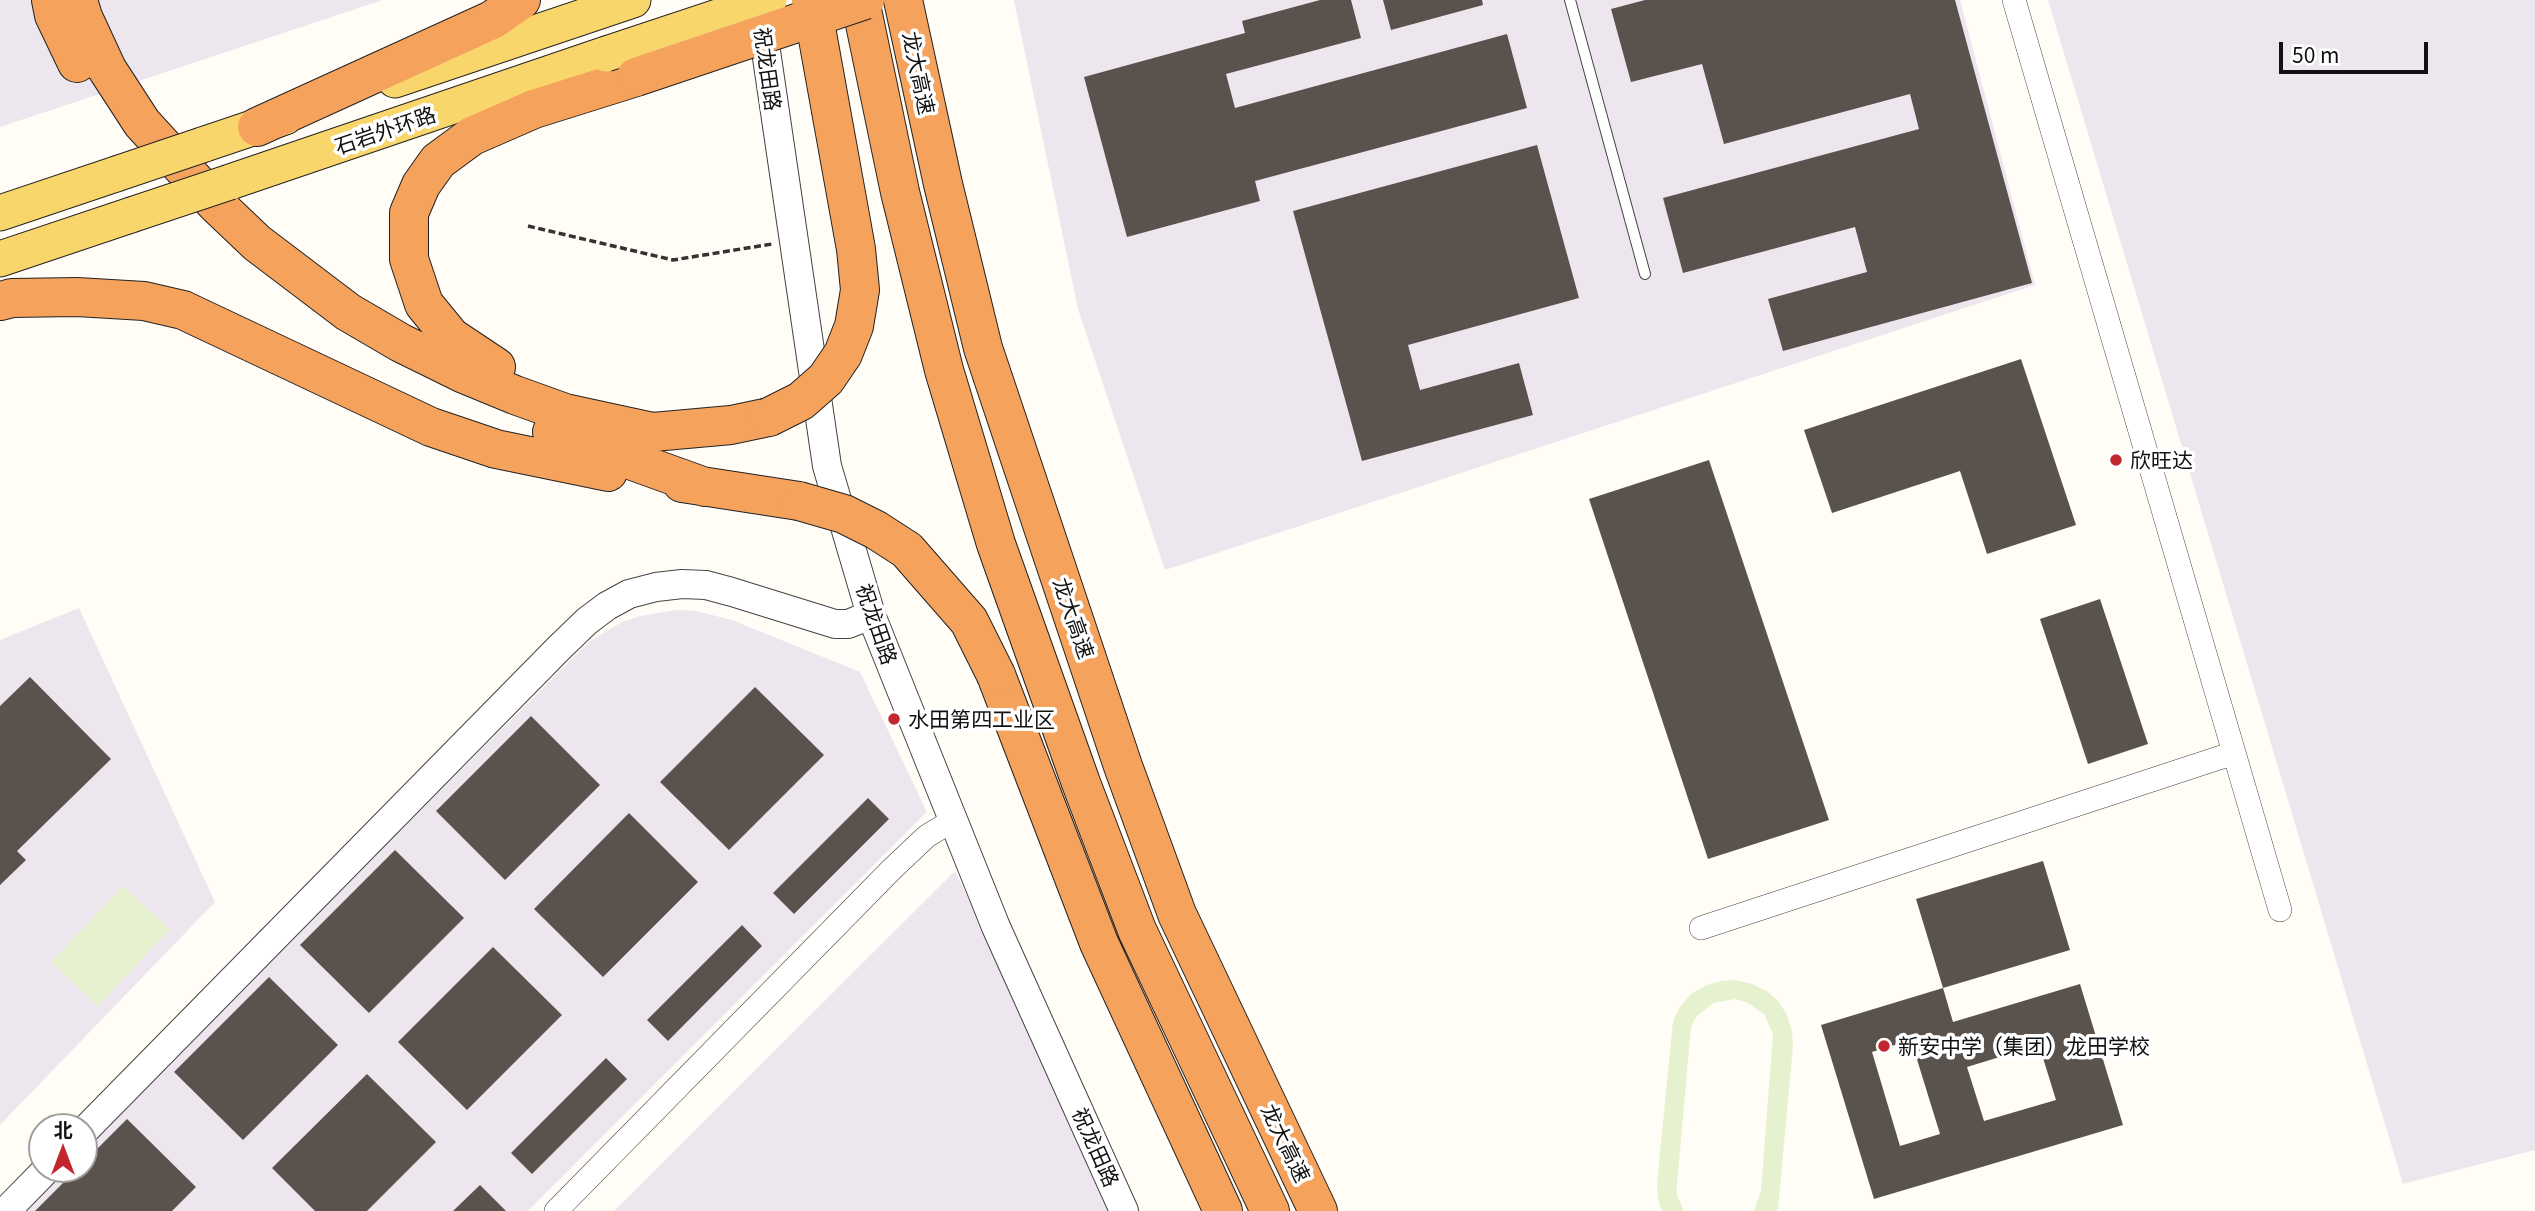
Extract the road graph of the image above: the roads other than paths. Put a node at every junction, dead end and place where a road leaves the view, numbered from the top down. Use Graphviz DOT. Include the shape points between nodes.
graph roads {
  1 [pos="51,0"];
  2 [pos="78,0"];
  3 [pos="521,0"];
  4 [pos="633,0"];
  5 [pos="758,0"];
  6 [pos="769,0"];
  7 [pos="811,0"];
  8 [pos="863,0"];
  9 [pos="904,0"];
  10 [pos="1570,0"];
  11 [pos="2014,0"];
  12 [pos="621,65"];
  13 [pos="257,127"];
  14 [pos="71,189"];
  15 [pos="0,201"];
  16 [pos="0,213"];
  17 [pos="0,259"];
  18 [pos="1645,274"];
  19 [pos="0,301"];
  20 [pos="565,413"];
  21 [pos="705,487"];
  22 [pos="871,615"];
  23 [pos="2234,753"];
  24 [pos="952,821"];
  25 [pos="2280,910"];
  26 [pos="1701,928"];
  27 [pos="98,1117"];
  28 [pos="33,1183"];
  29 [pos="6,1211"];
  30 [pos="556,1211"];
  31 [pos="1124,1211"];
  32 [pos="1223,1211"];
  33 [pos="1270,1211"];
  34 [pos="1318,1211"];
  1 -- 21 [label="highway" via="93,93 145,166 220,245 298,306 382,361 446,393"];
  2 -- 20 [label="highway" via="107,69 142,123 257,243 348,312 401,343 464,374"];
  3 -- 13 [label="highway" via="492,20"];
  4 -- 13 [label="main road, 石岩外环路"];
  5 -- 22 [label="street, 祝龙田路" via="827,466"];
  6 -- 12 [label="main road, 石岩外环路, bridge"];
  7 -- 20 [label="highway, bridge" via="860,290 843,354 826,379 801,401 769,417 653,432"];
  8 -- 12 [label="highway, bridge"];
  8 -- 33 [label="highway, 龙大高速" via="900,192 944,370 996,544 1137,930"];
  9 -- 34 [label="highway, 龙大高速" via="983,348 1123,766 1177,914"];
  10 -- 18 [label="lane"];
  11 -- 23 [label="street"];
  12 -- 17 [label="main road, 石岩外环路, bridge" via="230,182"];
  12 -- 20 [label="highway" via="472,136 438,161 409,213 409,259 424,304 451,337"];
  13 -- 14 [label="main road, 石岩外环路, bridge"];
  14 -- 15 [label="lane"];
  14 -- 16 [label="main road, 石岩外环路"];
  19 -- 21 [label="highway" via="77,297 144,301 183,310 457,436 496,449"];
  21 -- 32 [label="highway, bridge" via="799,501 844,514 876,530 907,550 969,621 996,675 1099,943"];
  22 -- 24 [label="street, 祝龙田路"];
  22 -- 27 [label="street" via="835,625 733,592 682,584 629,593 607,606 559,648"];
  23 -- 25 [label="street"];
  23 -- 26 [label="street"];
  24 -- 30 [label="street" via="927,836 892,869"];
  24 -- 31 [label="street, 祝龙田路"];
  28 -- 29 [label="street"];
}
